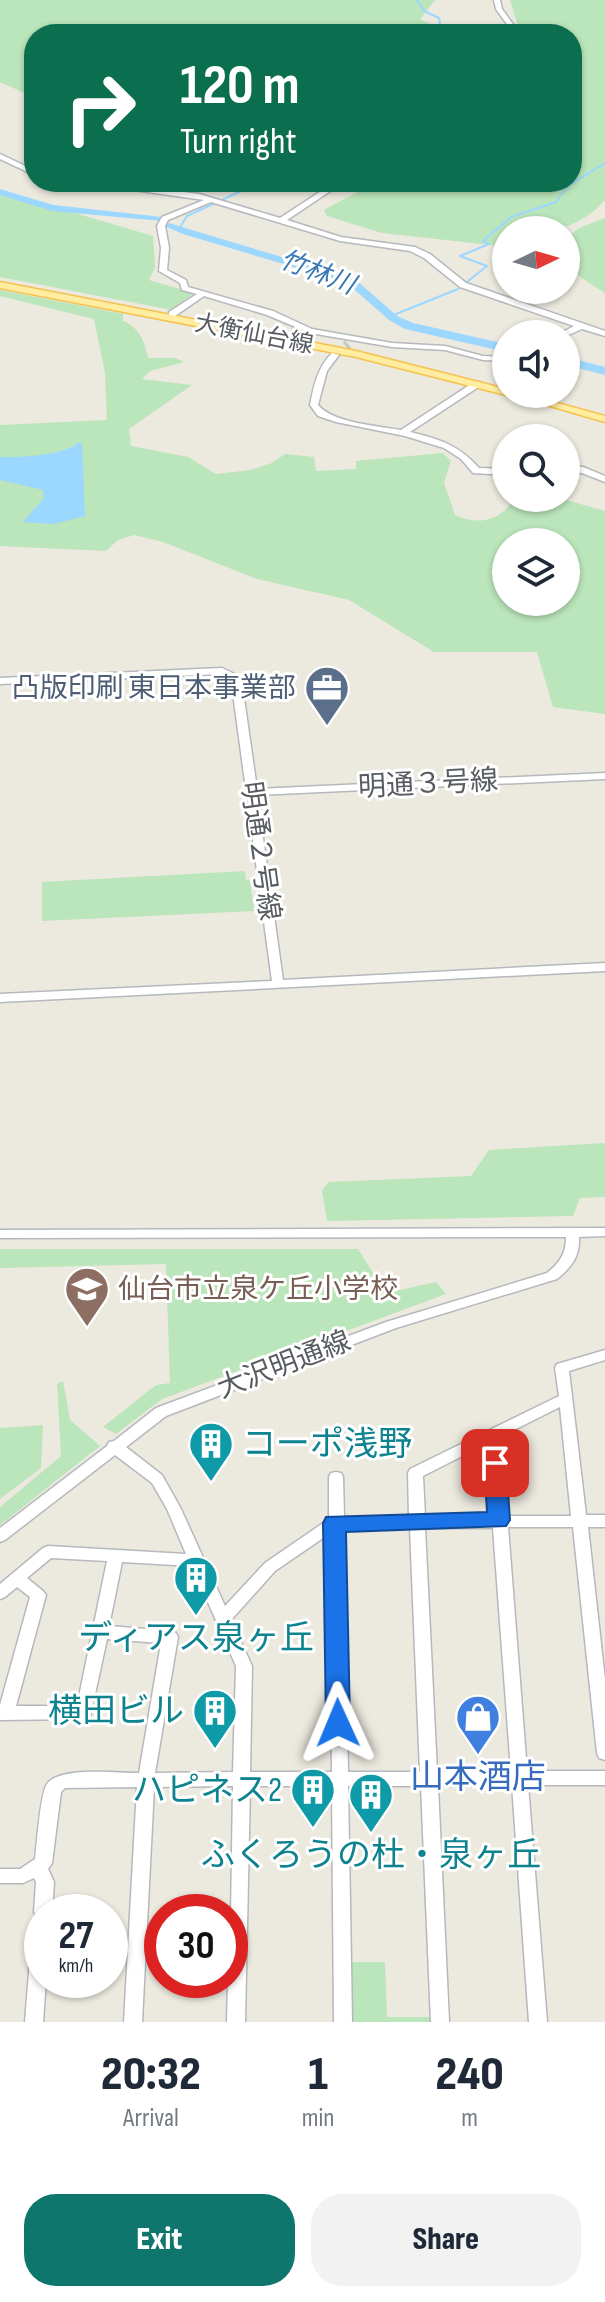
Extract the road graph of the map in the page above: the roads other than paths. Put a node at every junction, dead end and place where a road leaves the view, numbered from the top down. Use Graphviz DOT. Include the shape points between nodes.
graph roads {
  1 [pos="497,0"];
  2 [pos="510,24"];
  3 [pos="0,156"];
  4 [pos="24,168"];
  5 [pos="157,192"];
  6 [pos="325,192"];
  7 [pos="209,200"];
  8 [pos="281,221"];
  9 [pos="0,283"];
  10 [pos="203,293"];
  11 [pos="172,314"];
  12 [pos="581,326"];
  13 [pos="605,334"];
  14 [pos="335,355"];
  15 [pos="492,358"];
  16 [pos="477,384"];
  17 [pos="492,385"];
  18 [pos="492,387"];
  19 [pos="569,408"];
  20 [pos="576,408"];
  21 [pos="605,417"];
  22 [pos="401,434"];
  23 [pos="580,470"];
  24 [pos="492,472"];
  25 [pos="605,479"];
  26 [pos="0,681"];
  27 [pos="605,776"];
  28 [pos="251,792"];
  29 [pos="605,967"];
  30 [pos="278,984"];
  31 [pos="0,998"];
  32 [pos="605,1232"];
  33 [pos="572,1233"];
  34 [pos="0,1234"];
  35 [pos="605,1355"];
  36 [pos="566,1398"];
  37 [pos="493,1434"];
  38 [pos="114,1446"];
  39 [pos="336,1477"];
  40 [pos="418,1520"];
  41 [pos="498,1520"];
  42 [pos="580,1521"];
  43 [pos="605,1521"];
  44 [pos="334,1523"];
  45 [pos="0,1536"];
  46 [pos="116,1556"];
  47 [pos="198,1560"];
  48 [pos="17,1579"];
  49 [pos="0,1593"];
  50 [pos="224,1617"];
  51 [pos="102,1632"];
  52 [pos="3,1713"];
  53 [pos="605,1753"];
  54 [pos="605,1778"];
  55 [pos="429,1779"];
  56 [pos="519,1779"];
  57 [pos="146,1780"];
  58 [pos="242,1780"];
  59 [pos="339,1780"];
  60 [pos="38,1867"];
  61 [pos="0,1876"];
  62 [pos="44,1894"];
  63 [pos="36,1998"];
  64 [pos="34,2022"];
  65 [pos="133,2022"];
  66 [pos="236,2022"];
  67 [pos="343,2022"];
  68 [pos="440,2022"];
  69 [pos="538,2022"];
  1 -- 2 [label="street"];
  3 -- 4 [label="street"];
  5 -- 7 [label="street"];
  6 -- 8 [label="street"];
  7 -- 8 [label="street"];
  7 -- 10 [label="street" via="165,219 161,226 163,271 185,288"];
  8 -- 12 [label="street" via="346,240 416,250 463,285"];
  9 -- 11 [label="main road, 大衡仙台線"];
  9 -- 16 [label="main road, 大衡仙台線" via="356,354"];
  10 -- 11 [label="street"];
  10 -- 15 [label="street" via="351,341 445,348"];
  11 -- 17 [label="main road, 大衡仙台線" via="406,361"];
  12 -- 13 [label="street"];
  14 -- 22 [label="street" via="325,365 316,410 329,418"];
  16 -- 18 [label="main road, 大衡仙台線"];
  16 -- 22 [label="street"];
  19 -- 21 [label="main road"];
  20 -- 21 [label="main road"];
  22 -- 24 [label="street" via="448,445 476,471"];
  23 -- 25 [label="street"];
  26 -- 28 [label="street, 明通２号線" via="233,675"];
  27 -- 28 [label="street, 明通３号線"];
  28 -- 30 [label="street, 明通２号線"];
  29 -- 30 [label="street"];
  30 -- 31 [label="street"];
  32 -- 33 [label="street"];
  33 -- 34 [label="street"];
  33 -- 38 [label="street, 大沢明通線" via="574,1249 568,1264 552,1276 391,1325 161,1412"];
  35 -- 36 [label="street" via="562,1368"];
  36 -- 37 [label="street"];
  36 -- 42 [label="street"];
  37 -- 40 [label="street" via="415,1473"];
  37 -- 41 [label="street"];
  38 -- 45 [label="street, 大沢明通線"];
  38 -- 47 [label="street" via="157,1479"];
  39 -- 44 [label="street"];
  40 -- 41 [label="street"];
  40 -- 44 [label="street"];
  40 -- 55 [label="street"];
  41 -- 42 [label="street"];
  41 -- 56 [label="street"];
  42 -- 43 [label="street"];
  42 -- 53 [label="street"];
  44 -- 50 [label="street" via="270,1567"];
  44 -- 59 [label="street"];
  46 -- 47 [label="street"];
  46 -- 48 [label="street" via="48,1552"];
  46 -- 51 [label="street"];
  47 -- 50 [label="street"];
  48 -- 49 [label="street"];
  48 -- 52 [label="street" via="38,1595"];
  50 -- 58 [label="street" via="244,1666"];
  51 -- 52 [label="street" via="84,1712"];
  51 -- 57 [label="street" via="170,1637"];
  54 -- 56 [label="street"];
  55 -- 56 [label="street"];
  55 -- 59 [label="street"];
  55 -- 68 [label="street"];
  56 -- 69 [label="street"];
  57 -- 58 [label="street"];
  57 -- 60 [label="street" via="60,1782 53,1789 47,1850"];
  57 -- 65 [label="street"];
  58 -- 59 [label="street"];
  58 -- 66 [label="street"];
  59 -- 67 [label="street"];
  60 -- 61 [label="street" via="23,1876"];
  60 -- 62 [label="street"];
  63 -- 64 [label="street"];
}
